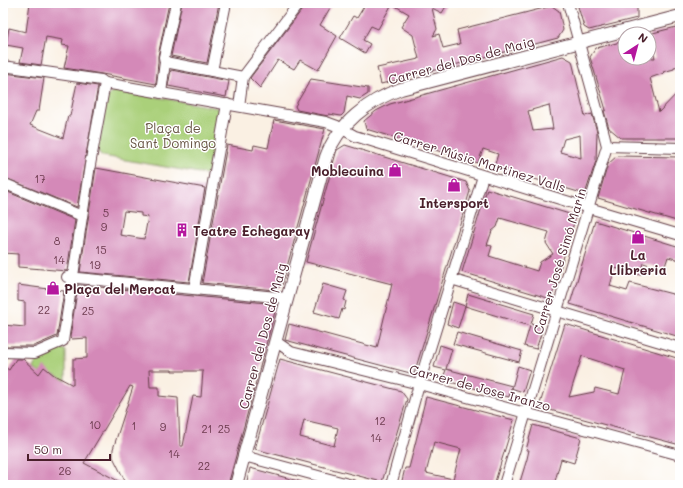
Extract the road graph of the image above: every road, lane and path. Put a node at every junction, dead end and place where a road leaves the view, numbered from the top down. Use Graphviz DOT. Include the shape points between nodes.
graph roads {
  1 [pos="176,3"];
  2 [pos="226,3"];
  3 [pos="299,3"];
  4 [pos="568,3"];
  5 [pos="680,16"];
  6 [pos="579,43"];
  7 [pos="165,62"];
  8 [pos="3,66"];
  9 [pos="212,71"];
  10 [pos="243,77"];
  11 [pos="104,83"];
  12 [pos="161,92"];
  13 [pos="227,104"];
  14 [pos="239,106"];
  15 [pos="342,128"];
  16 [pos="607,146"];
  17 [pos="680,148"];
  18 [pos="483,176"];
  19 [pos="3,183"];
  20 [pos="589,208"];
  21 [pos="82,216"];
  22 [pos="680,235"];
  23 [pos="70,278"];
  24 [pos="451,279"];
  25 [pos="194,289"];
  26 [pos="286,298"];
  27 [pos="557,311"];
  28 [pos="275,342"];
  29 [pos="680,348"];
  30 [pos="3,352"];
  31 [pos="419,384"];
  32 [pos="526,413"];
  33 [pos="244,456"];
  34 [pos="680,456"];
  35 [pos="236,485"];
  36 [pos="352,485"];
  37 [pos="391,485"];
  38 [pos="504,485"];
  1 -- 7 [label="street"];
  2 -- 9 [label="street"];
  3 -- 10 [label="street"];
  4 -- 6 [label="street"];
  5 -- 6 [label="street, Carrer del Dos de Maig"];
  6 -- 15 [label="street, Carrer del Dos de Maig" via="389,93 366,107"];
  6 -- 16 [label="street"];
  7 -- 9 [label="street"];
  7 -- 12 [label="street"];
  8 -- 11 [label="street" via="102,80"];
  9 -- 10 [label="street"];
  10 -- 14 [label="street"];
  11 -- 12 [label="street"];
  11 -- 21 [label="street"];
  12 -- 13 [label="street"];
  13 -- 14 [label="street"];
  13 -- 25 [label="street"];
  14 -- 15 [label="street, Carrer Músic Martinez Valls" via="326,122"];
  15 -- 18 [label="street, Carrer Músic Martinez Valls" via="355,136"];
  15 -- 26 [label="street, Carrer del Dos de Maig" via="326,156"];
  16 -- 17 [label="street"];
  16 -- 20 [label="street, Carrer José Simó Marín"];
  18 -- 20 [label="street, Carrer Músic Martinez Valls"];
  18 -- 24 [label="street"];
  19 -- 21 [label="street"];
  20 -- 22 [label="street, Carrer Músic Martinez Valls"];
  20 -- 27 [label="street, Carrer José Simó Marín"];
  21 -- 23 [label="street"];
  23 -- 25 [label="street"];
  23 -- 30 [label="street" via="63,341 35,353"];
  24 -- 27 [label="street"];
  24 -- 31 [label="street"];
  25 -- 26 [label="street"];
  26 -- 28 [label="street, Carrer del Dos de Maig"];
  27 -- 29 [label="street"];
  27 -- 32 [label="street, Carrer José Simó Marín"];
  28 -- 31 [label="street, Carrer de Jose Iranzo" via="291,352"];
  28 -- 33 [label="street, Carrer del Dos de Maig"];
  31 -- 32 [label="street, Carrer de Jose Iranzo"];
  31 -- 37 [label="street"];
  32 -- 34 [label="street, Carrer de Jose Iranzo"];
  32 -- 38 [label="street, Carrer José Simó Marín"];
  33 -- 35 [label="street, Carrer del Dos de Maig"];
  33 -- 36 [label="street"];
}
